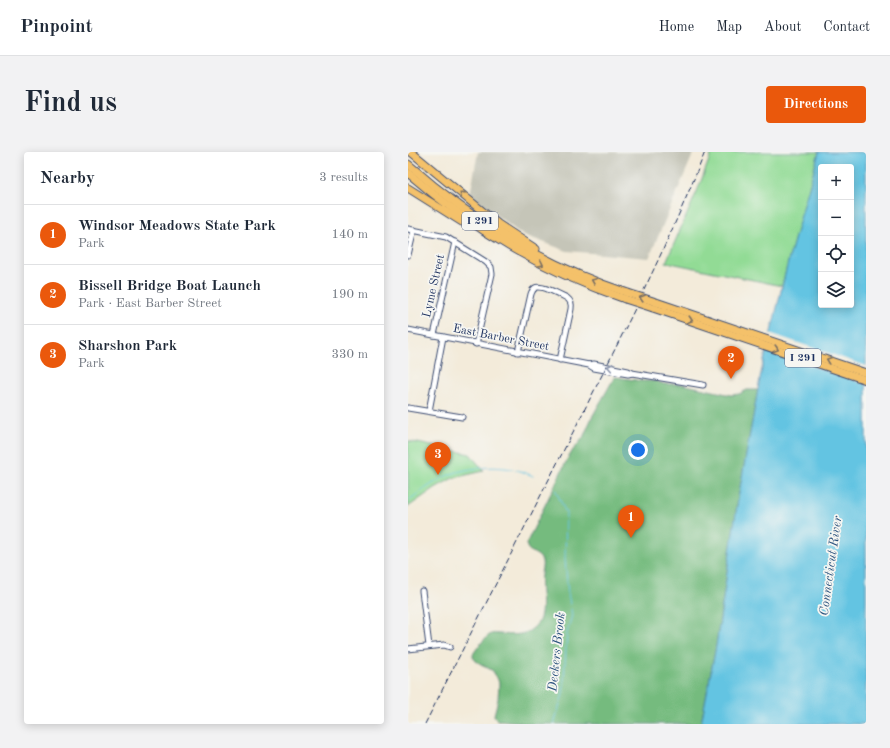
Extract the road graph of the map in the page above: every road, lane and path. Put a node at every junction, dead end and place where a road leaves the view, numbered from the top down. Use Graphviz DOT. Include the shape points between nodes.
graph roads {
  1 [pos="411,152"];
  2 [pos="408,164"];
  3 [pos="408,173"];
  4 [pos="408,188"];
  5 [pos="411,229"];
  6 [pos="455,242"];
  7 [pos="507,246"];
  8 [pos="408,255"];
  9 [pos="561,266"];
  10 [pos="627,296"];
  11 [pos="408,330"];
  12 [pos="740,333"];
  13 [pos="434,335"];
  14 [pos="442,337"];
  15 [pos="476,344"];
  16 [pos="518,352"];
  17 [pos="560,360"];
  18 [pos="866,373"];
  19 [pos="866,380"];
  20 [pos="703,385"];
  21 [pos="408,408"];
  22 [pos="429,411"];
  23 [pos="462,417"];
  24 [pos="422,591"];
  25 [pos="429,646"];
  26 [pos="450,647"];
  27 [pos="408,649"];
  9 -- 1 [label="highway, one-way" via="498,224"];
  2 -- 9 [label="highway, I 291" via="442,194 479,220 524,248"];
  3 -- 7 [label="highway, I 291" via="452,209"];
  4 -- 7 [label="highway" via="484,236"];
  5 -- 6 [label="street" via="446,237"];
  5 -- 8 [label="street"];
  6 -- 13 [label="street, Lyme Street"];
  6 -- 15 [label="street" via="491,266 492,274"];
  7 -- 10 [label="highway, I 291, one-way" via="593,287"];
  10 -- 9 [label="highway, I 291, one-way"];
  10 -- 12 [label="highway, I 291, bridge"];
  11 -- 13 [label="street, East Barber Street"];
  18 -- 12 [label="highway, I 291, one-way"];
  12 -- 19 [label="highway, I 291, one-way"];
  13 -- 14 [label="street, East Barber Street"];
  14 -- 15 [label="street, East Barber Street"];
  14 -- 22 [label="street"];
  15 -- 16 [label="street, East Barber Street"];
  16 -- 17 [label="street, East Barber Street"];
  16 -- 17 [label="street" via="531,294 537,287 542,287 564,296 572,304"];
  17 -- 20 [label="street, East Barber Street" via="628,374"];
  21 -- 22 [label="street"];
  22 -- 23 [label="street"];
  24 -- 25 [label="street"];
  25 -- 26 [label="street"];
  25 -- 27 [label="street"];
}
